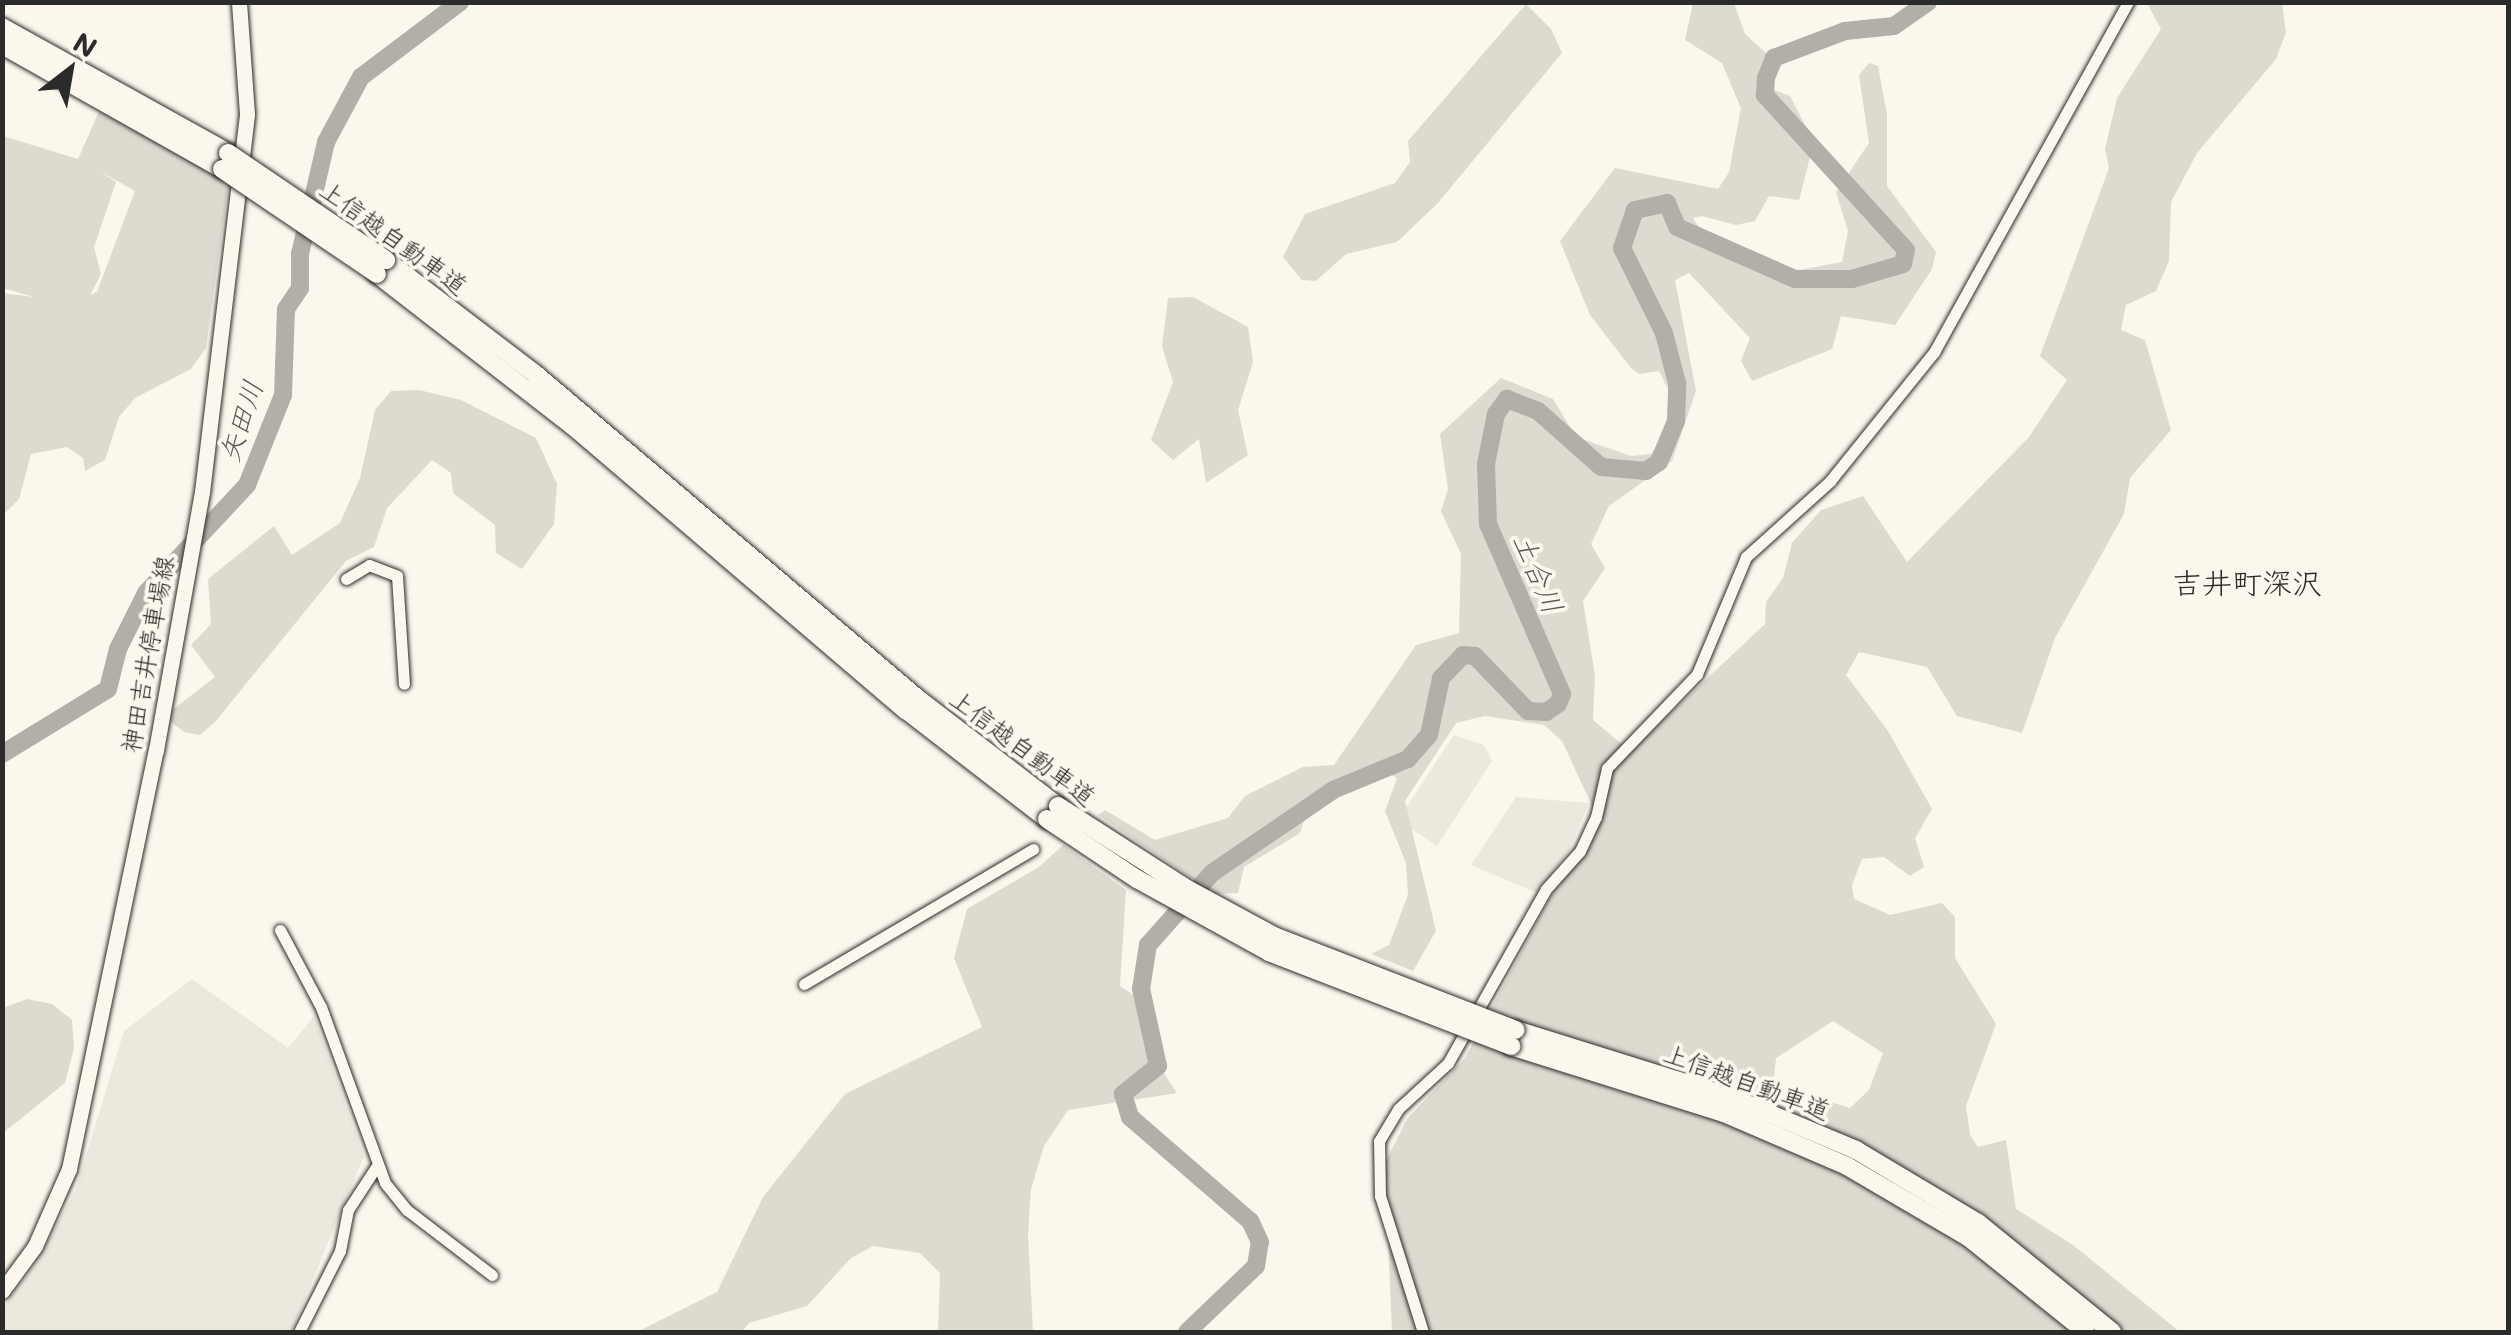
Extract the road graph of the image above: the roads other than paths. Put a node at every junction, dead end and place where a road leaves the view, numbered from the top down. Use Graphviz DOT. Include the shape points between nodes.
graph roads {
  1 [pos="239,2"];
  2 [pos="2128,2"];
  3 [pos="2,27"];
  4 [pos="2,46"];
  5 [pos="225,161"];
  6 [pos="346,579"];
  7 [pos="404,684"];
  8 [pos="1033,849"];
  9 [pos="280,930"];
  10 [pos="804,984"];
  11 [pos="1513,1038"];
  12 [pos="376,1168"];
  13 [pos="492,1275"];
  14 [pos="2,1291"];
  15 [pos="299,1332"];
  16 [pos="1423,1332"];
  17 [pos="2086,1332"];
  18 [pos="2112,1332"];
  1 -- 14 [label="main road, 神田吉井停車場線" via="247,114 202,492 156,750 69,1169 35,1246"];
  2 -- 16 [label="street" via="1934,352 1830,480 1760,537 1697,674 1608,768 1580,850 1546,890 1448,1063 1398,1109 1379,1141 1380,1196"];
  3 -- 5 [label="highway, 上信越自動車道"];
  4 -- 5 [label="highway, 上信越自動車道"];
  5 -- 11 [label="highway, 上信越自動車道, bridge" via="558,393 1052,813 1276,936"];
  6 -- 7 [label="street" via="370,565 397,576"];
  8 -- 10 [label="street"];
  9 -- 12 [label="street" via="321,1007"];
  11 -- 17 [label="highway, 上信越自動車道" via="1724,1113 1847,1166 1968,1237"];
  11 -- 18 [label="highway, 上信越自動車道" via="1730,1097 1856,1150 1978,1223"];
  12 -- 13 [label="street" via="406,1210"];
  12 -- 15 [label="street" via="348,1210 340,1251"];
}
